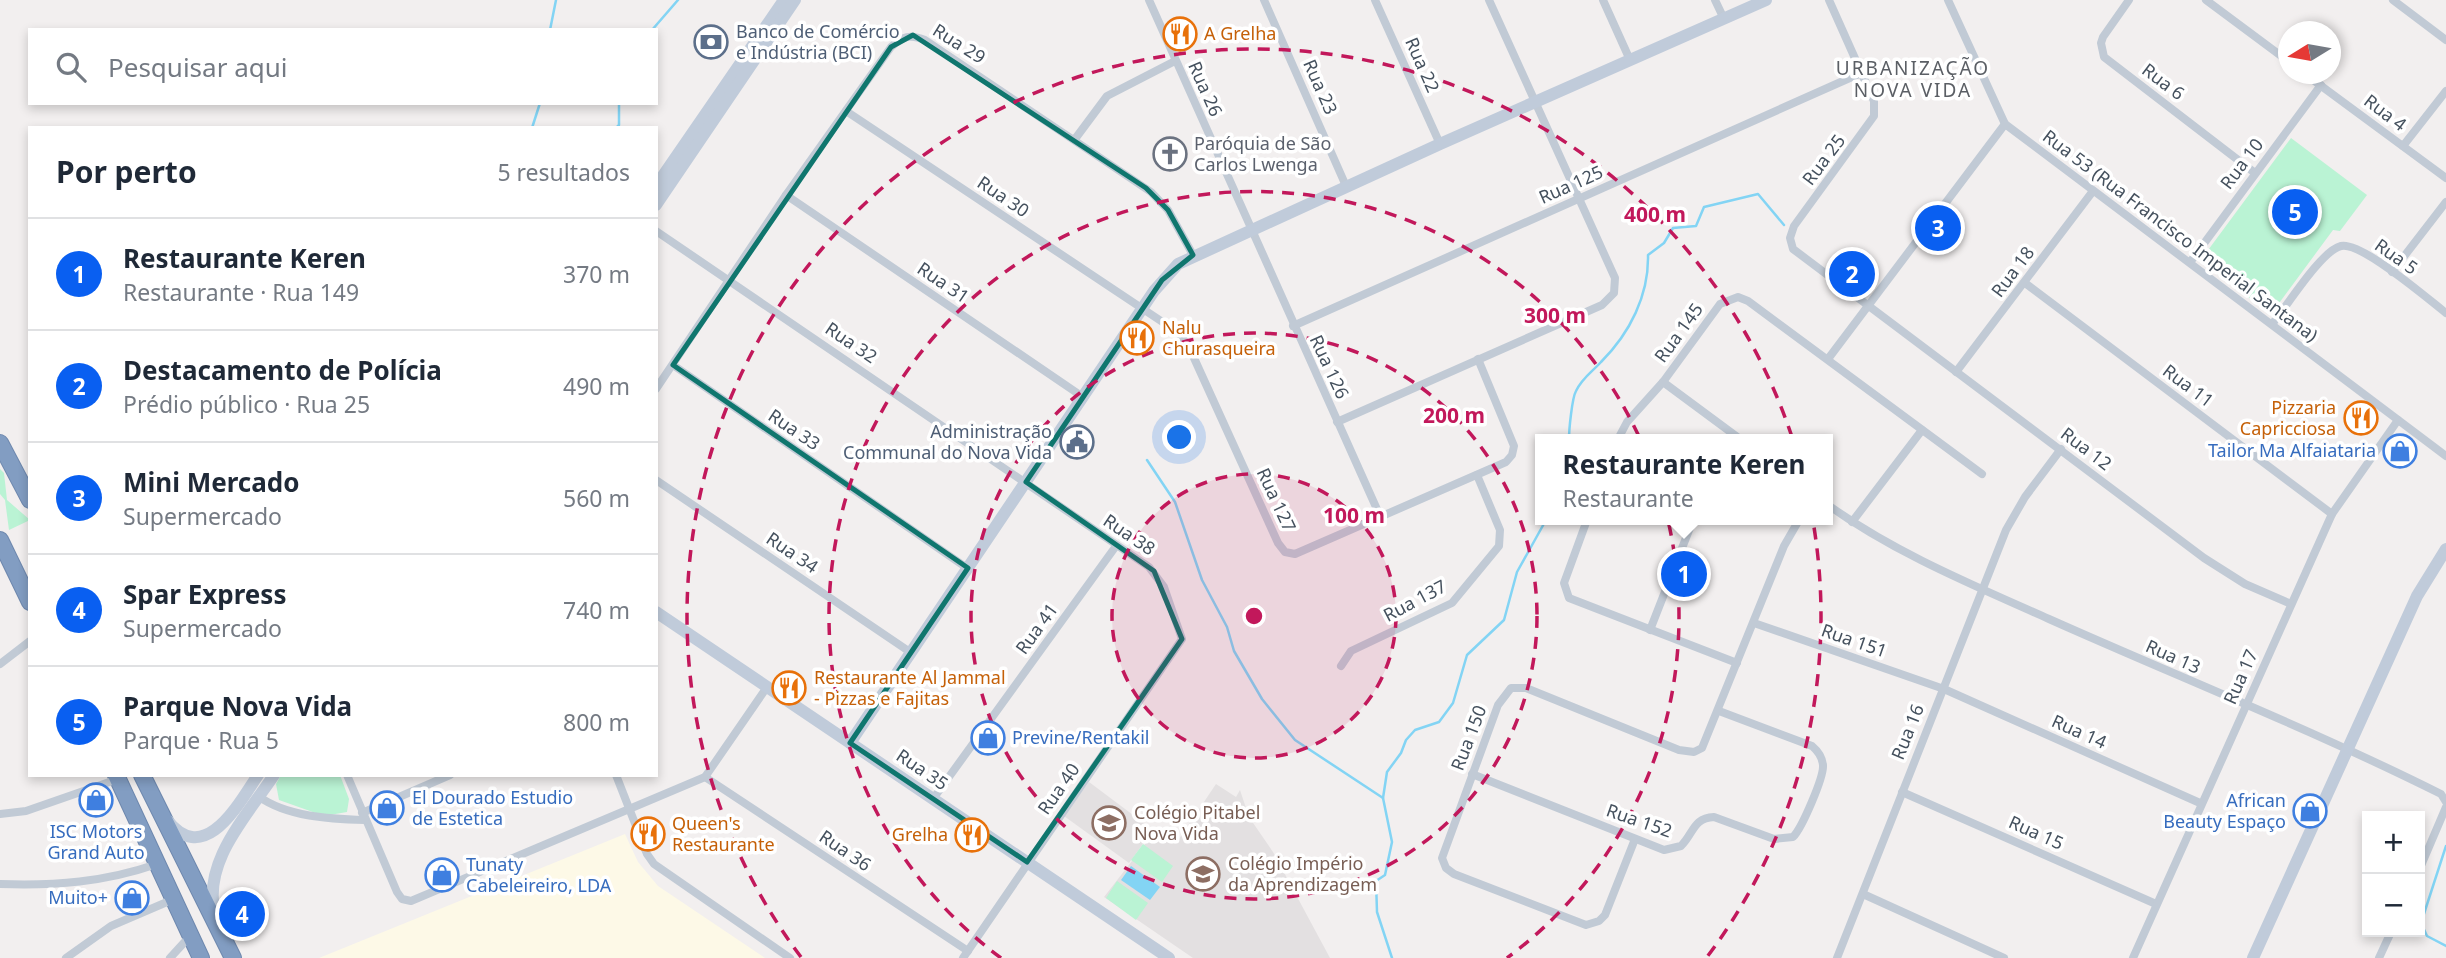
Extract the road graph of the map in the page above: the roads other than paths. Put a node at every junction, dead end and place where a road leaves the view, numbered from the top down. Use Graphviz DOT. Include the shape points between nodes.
graph roads {
  1 [pos="784,0"];
  2 [pos="795,0"];
  3 [pos="1149,0"];
  4 [pos="1264,0"];
  5 [pos="1375,0"];
  6 [pos="1489,0"];
  7 [pos="1603,0"];
  8 [pos="1715,0"];
  9 [pos="1766,0"];
  10 [pos="1829,0"];
  11 [pos="1948,0"];
  12 [pos="2129,0"];
  13 [pos="2206,0"];
  14 [pos="2393,0"];
  15 [pos="1724,19"];
  16 [pos="2446,40"];
  17 [pos="2278,54"];
  18 [pos="1630,60"];
  19 [pos="1175,61"];
  20 [pos="1861,73"];
  21 [pos="2321,85"];
  22 [pos="2446,91"];
  23 [pos="1536,102"];
  24 [pos="846,111"];
  25 [pos="2005,124"];
  26 [pos="1075,139"];
  27 [pos="1440,144"];
  28 [pos="2403,146"];
  29 [pos="2255,173"];
  30 [pos="2446,178"];
  31 [pos="658,183"];
  32 [pos="1346,186"];
  33 [pos="2094,191"];
  34 [pos="786,195"];
  35 [pos="1579,198"];
  36 [pos="658,202"];
  37 [pos="2446,202"];
  38 [pos="1249,230"];
  39 [pos="658,232"];
  40 [pos="1193,255"];
  41 [pos="2190,261"];
  42 [pos="2392,272"];
  43 [pos="730,280"];
  44 [pos="2025,283"];
  45 [pos="1868,307"];
  46 [pos="1142,310"];
  47 [pos="2446,313"];
  48 [pos="2273,323"];
  49 [pos="1293,326"];
  50 [pos="1478,359"];
  51 [pos="1828,359"];
  52 [pos="673,365"];
  53 [pos="1956,372"];
  54 [pos="1663,382"];
  55 [pos="658,386"];
  56 [pos="1083,397"];
  57 [pos="2398,420"];
  58 [pos="1337,422"];
  59 [pos="1922,430"];
  60 [pos="1621,434"];
  61 [pos="1731,434"];
  62 [pos="0,443"];
  63 [pos="2061,449"];
  64 [pos="2446,456"];
  65 [pos="1477,474"];
  66 [pos="1982,474"];
  67 [pos="658,481"];
  68 [pos="1026,482"];
  69 [pos="28,496"];
  70 [pos="1833,509"];
  71 [pos="2332,514"];
  72 [pos="1380,516"];
  73 [pos="1852,522"];
  74 [pos="1585,525"];
  75 [pos="1690,525"];
  76 [pos="1796,525"];
  77 [pos="0,540"];
  78 [pos="1116,546"];
  79 [pos="2446,549"];
  80 [pos="967,568"];
  81 [pos="28,569"];
  82 [pos="1983,590"];
  83 [pos="26,595"];
  84 [pos="2291,604"];
  85 [pos="658,613"];
  86 [pos="1754,623"];
  87 [pos="1650,630"];
  88 [pos="1182,639"];
  89 [pos="28,643"];
  90 [pos="910,652"];
  91 [pos="1737,663"];
  92 [pos="0,664"];
  93 [pos="1341,666"];
  94 [pos="767,687"];
  95 [pos="1944,689"];
  96 [pos="2245,705"];
  97 [pos="1719,710"];
  98 [pos="850,743"];
  99 [pos="2349,752"];
  100 [pos="1472,774"];
  101 [pos="117,777"];
  102 [pos="143,777"];
  103 [pos="258,777"];
  104 [pos="272,777"];
  105 [pos="348,777"];
  106 [pos="446,777"];
  107 [pos="617,777"];
  108 [pos="705,777"];
  109 [pos="1902,792"];
  110 [pos="254,793"];
  111 [pos="150,795"];
  112 [pos="933,799"];
  113 [pos="2200,803"];
  114 [pos="2446,805"];
  115 [pos="629,807"];
  116 [pos="0,814"];
  117 [pos="364,817"];
  118 [pos="1635,839"];
  119 [pos="2425,856"];
  120 [pos="1027,862"];
  121 [pos="157,864"];
  122 [pos="0,884"];
  123 [pos="1863,894"];
  124 [pos="174,899"];
  125 [pos="2156,904"];
  126 [pos="191,935"];
  127 [pos="2389,937"];
  128 [pos="231,954"];
  129 [pos="965,955"];
  130 [pos="66,958"];
  131 [pos="170,958"];
  132 [pos="201,958"];
  133 [pos="790,958"];
  134 [pos="1168,958"];
  135 [pos="1836,958"];
  136 [pos="2004,958"];
  137 [pos="2133,958"];
  138 [pos="2253,958"];
  139 [pos="2379,958"];
  1 -- 31 [label="street"];
  2 -- 36 [label="street"];
  3 -- 19 [label="street, Rua 26"];
  4 -- 32 [label="street, Rua 23"];
  5 -- 27 [label="street, Rua 22"];
  6 -- 23 [label="street"];
  7 -- 18 [label="street"];
  8 -- 15 [label="street"];
  9 -- 15 [label="street"];
  10 -- 20 [label="street, Rua 25"];
  11 -- 25 [label="street, Rua 53 (Rua Francisco Imperial Santana)"];
  12 -- 29 [label="street, Rua 6" via="2101,43 2104,57"];
  13 -- 17 [label="street"];
  14 -- 16 [label="street"];
  15 -- 18 [label="street"];
  18 -- 23 [label="street"];
  19 -- 26 [label="street" via="1107,96"];
  19 -- 38 [label="street, Rua 26"];
  20 -- 35 [label="street, Rua 125"];
  20 -- 45 [label="street, Rua 25" via="1874,101 1874,116 1794,226 1790,238 1797,253"];
  21 -- 28 [label="street, Rua 4"];
  21 -- 29 [label="street, Rua 10"];
  22 -- 28 [label="street"];
  23 -- 27 [label="street"];
  23 -- 35 [label="street"];
  24 -- 26 [label="street, Rua 29" via="891,47 900,38 913,35"];
  24 -- 34 [label="street, Rua 29"];
  24 -- 46 [label="street, Rua 30"];
  25 -- 33 [label="street, Rua 53 (Rua Francisco Imperial Santana)"];
  25 -- 45 [label="street"];
  26 -- 40 [label="street, Rua 29" via="1160,201"];
  27 -- 32 [label="street"];
  28 -- 30 [label="street, Rua 4"];
  29 -- 41 [label="street, Rua 10"];
  32 -- 38 [label="street"];
  33 -- 41 [label="street, Rua 53 (Rua Francisco Imperial Santana)"];
  33 -- 44 [label="street, Rua 18"];
  34 -- 43 [label="street, Rua 29"];
  34 -- 56 [label="street, Rua 31"];
  35 -- 49 [label="street, Rua 125"];
  35 -- 50 [label="street" via="1615,278 1614,293 1602,305"];
  37 -- 42 [label="street"];
  38 -- 40 [label="street"];
  38 -- 49 [label="street, Rua 126"];
  39 -- 43 [label="street, Rua 32"];
  40 -- 46 [label="street" via="1170,271"];
  41 -- 48 [label="street, Rua 53 (Rua Francisco Imperial Santana)"];
  42 -- 47 [label="street, Rua 5"];
  42 -- 48 [label="street, Rua 5" via="2357,248 2340,246 2326,256"];
  43 -- 52 [label="street, Rua 29"];
  43 -- 68 [label="street, Rua 32"];
  44 -- 53 [label="street, Rua 18"];
  44 -- 71 [label="street, Rua 11"];
  45 -- 51 [label="street"];
  45 -- 53 [label="street, Rua 12"];
  46 -- 56 [label="street"];
  46 -- 72 [label="street, Rua 127" via="1186,341 1282,550 1295,554"];
  48 -- 57 [label="street, Rua 53 (Rua Francisco Imperial Santana)"];
  49 -- 58 [label="street, Rua 126"];
  50 -- 58 [label="street"];
  50 -- 65 [label="street, Rua 127" via="1514,446 1506,462"];
  51 -- 54 [label="street, Rua 145" via="1738,297 1720,304"];
  51 -- 59 [label="street, Rua 145"];
  52 -- 55 [label="street, Rua 29"];
  52 -- 80 [label="street, Rua 33"];
  53 -- 63 [label="street, Rua 12"];
  54 -- 60 [label="street"];
  54 -- 61 [label="street"];
  56 -- 68 [label="street"];
  57 -- 64 [label="street, Rua 53 (Rua Francisco Imperial Santana)"];
  57 -- 71 [label="street, Rua 17"];
  58 -- 72 [label="street, Rua 126"];
  59 -- 66 [label="street, Rua 145"];
  59 -- 73 [label="street"];
  62 -- 69 [label="highway"];
  63 -- 82 [label="street, Rua 16" via="2016,511"];
  63 -- 84 [label="street, Rua 12" via="2204,558 2245,584"];
  65 -- 72 [label="street, Rua 127"];
  65 -- 93 [label="street, Rua 137" via="1500,530 1499,546 1452,603 1351,651"];
  67 -- 90 [label="street, Rua 34"];
  68 -- 78 [label="street, Rua 38"];
  68 -- 80 [label="street"];
  70 -- 73 [label="street, Rua 13"];
  71 -- 84 [label="street, Rua 17"];
  73 -- 82 [label="street, Rua 13"];
  74 -- 87 [label="street" via="1566,575 1565,594"];
  75 -- 87 [label="street"];
  76 -- 86 [label="street, Rua 150"];
  77 -- 83 [label="highway"];
  78 -- 88 [label="street, Rua 38" via="1159,577"];
  78 -- 112 [label="street, Rua 41"];
  79 -- 99 [label="street" via="2417,596"];
  80 -- 90 [label="street"];
  81 -- 83 [label="highway" via="23,577"];
  82 -- 95 [label="street, Rua 16"];
  82 -- 96 [label="street, Rua 13"];
  84 -- 96 [label="street, Rua 17"];
  85 -- 94 [label="street, Rua 35"];
  86 -- 91 [label="street, Rua 150"];
  86 -- 95 [label="street, Rua 151"];
  87 -- 91 [label="street"];
  88 -- 120 [label="street, Rua 40"];
  89 -- 92 [label="street"];
  90 -- 98 [label="street"];
  91 -- 97 [label="street, Rua 150"];
  94 -- 98 [label="street, Rua 35"];
  94 -- 108 [label="street"];
  95 -- 109 [label="street, Rua 16"];
  95 -- 113 [label="street, Rua 14"];
  96 -- 99 [label="street, Rua 13"];
  96 -- 113 [label="street, Rua 17"];
  97 -- 100 [label="street, Rua 150" via="1702,748 1686,751 1516,687 1502,698"];
  97 -- 118 [label="street, Rua 152" via="1818,752 1822,773 1798,832 1788,839 1774,839 1714,817 1699,820 1687,840 1673,850"];
  98 -- 112 [label="street, Rua 35"];
  99 -- 114 [label="street, Rua 13" via="2435,791"];
  99 -- 138 [label="street"];
  100 -- 118 [label="street, Rua 152"];
  100 -- 118 [label="street, Rua 150" via="1442,858 1450,872 1467,879 1591,924 1605,915"];
  101 -- 116 [label="street" via="26,811"];
  101 -- 121 [label="highway"];
  102 -- 111 [label="highway"];
  103 -- 110 [label="street"];
  104 -- 110 [label="street"];
  105 -- 117 [label="street"];
  106 -- 117 [label="street"];
  107 -- 115 [label="street"];
  108 -- 115 [label="street"];
  108 -- 129 [label="street, Rua 36"];
  109 -- 123 [label="street, Rua 16"];
  109 -- 125 [label="street, Rua 15"];
  110 -- 111 [label="street" via="211,834 193,836 181,833"];
  110 -- 117 [label="street" via="271,806 328,819"];
  110 -- 128 [label="street" via="213,874 212,904"];
  111 -- 128 [label="highway"];
  112 -- 120 [label="street, Rua 35"];
  113 -- 125 [label="street, Rua 17"];
  114 -- 119 [label="street"];
  115 -- 117 [label="street" via="411,901 397,892"];
  115 -- 133 [label="street" via="647,854 659,868"];
  120 -- 129 [label="street, Rua 40"];
  120 -- 134 [label="street, Rua 35"];
  121 -- 122 [label="street" via="66,885"];
  121 -- 124 [label="highway"];
  123 -- 135 [label="street, Rua 16"];
  123 -- 136 [label="street"];
  124 -- 126 [label="highway"];
  124 -- 130 [label="street" via="111,926"];
  125 -- 137 [label="street, Rua 17"];
  126 -- 131 [label="street"];
  126 -- 132 [label="highway"];
  127 -- 139 [label="street"];
}
